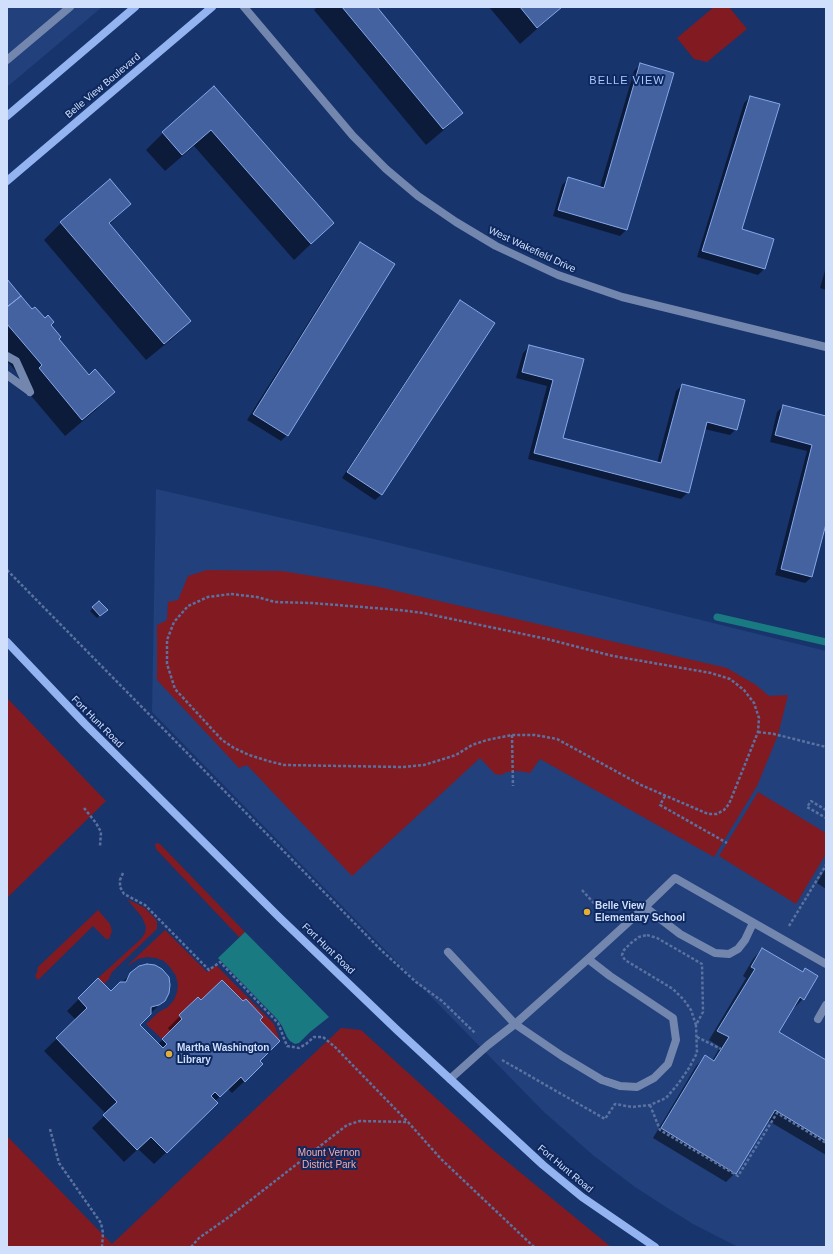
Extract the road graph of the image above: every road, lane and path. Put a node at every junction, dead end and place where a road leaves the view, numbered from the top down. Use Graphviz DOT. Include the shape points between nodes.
graph roads {
  1 [pos="70,7"];
  2 [pos="135,7"];
  3 [pos="212,7"];
  4 [pos="244,7"];
  5 [pos="7,60"];
  6 [pos="7,116"];
  7 [pos="7,181"];
  8 [pos="826,347"];
  9 [pos="7,356"];
  10 [pos="7,375"];
  11 [pos="7,570"];
  12 [pos="7,642"];
  13 [pos="758,732"];
  14 [pos="512,735"];
  15 [pos="826,747"];
  16 [pos="513,786"];
  17 [pos="665,796"];
  18 [pos="84,808"];
  19 [pos="826,810"];
  20 [pos="826,818"];
  21 [pos="727,844"];
  22 [pos="100,846"];
  23 [pos="826,865"];
  24 [pos="123,873"];
  25 [pos="582,890"];
  26 [pos="645,908"];
  27 [pos="612,923"];
  28 [pos="754,923"];
  29 [pos="787,927"];
  30 [pos="448,952"];
  31 [pos="588,959"];
  32 [pos="826,964"];
  33 [pos="826,1005"];
  34 [pos="691,1010"];
  35 [pos="818,1019"];
  36 [pos="515,1024"];
  37 [pos="475,1033"];
  38 [pos="697,1037"];
  39 [pos="721,1049"];
  40 [pos="450,1079"];
  41 [pos="650,1105"];
  42 [pos="408,1122"];
  43 [pos="50,1129"];
  44 [pos="826,1143"];
  45 [pos="102,1247"];
  46 [pos="191,1247"];
  47 [pos="534,1247"];
  48 [pos="655,1247"];
  1 -- 5 [label="street"];
  2 -- 6 [label="main road"];
  3 -- 7 [label="main road, Belle View Boulevard"];
  4 -- 8 [label="street, West Wakefield Drive" via="353,136 386,169 418,196 496,246 558,275 622,297"];
  9 -- 10 [label="street" via="16,360 30,392"];
  11 -- 37 [label="path" via="381,950 416,982 442,1001"];
  12 -- 40 [label="main road, Fort Hunt Road" via="85,724 280,918"];
  13 -- 14 [label="path" via="759,718 754,703 744,690 730,679 711,673 613,656 547,639 423,613 275,602 231,594 208,597 188,606 174,622 167,640 167,664 175,689 222,740 244,753 268,761 284,765 424,765 456,755 472,745"];
  13 -- 15 [label="path"];
  13 -- 17 [label="path" via="729,804 724,810 717,814 708,814"];
  14 -- 16 [label="path"];
  14 -- 17 [label="path" via="535,735 557,739"];
  17 -- 21 [label="path" via="660,805"];
  18 -- 22 [label="path" via="101,832"];
  19 -- 20 [label="path" via="811,801 807,807"];
  23 -- 29 [label="path"];
  24 -- 42 [label="path" via="120,887 124,894 145,905 209,970 220,962 278,1022 287,1046 299,1048 314,1037 323,1037"];
  25 -- 27 [label="path"];
  26 -- 28 [label="street" via="675,878"];
  26 -- 28 [label="street" via="680,934 716,953 729,954 738,949"];
  26 -- 31 [label="street"];
  28 -- 32 [label="street"];
  30 -- 36 [label="street"];
  31 -- 36 [label="street"];
  31 -- 36 [label="street" via="673,1018 676,1040 668,1064 654,1078 637,1087 620,1086 602,1080"];
  33 -- 35 [label="street"];
  34 -- 34 [label="path" via="673,989 625,960 622,955 624,950 640,937 647,935 657,938 702,964 703,1012 696,1025"];
  36 -- 40 [label="street"];
  38 -- 39 [label="path"];
  40 -- 48 [label="main road, Fort Hunt Road" via="543,1165 582,1197"];
  41 -- 44 [label="path" via="660,1130 738,1176 777,1113"];
  42 -- 46 [label="path" via="360,1121 347,1125 199,1238"];
  42 -- 47 [label="path" via="441,1159"];
  43 -- 45 [label="path" via="59,1163 101,1223"];
}
